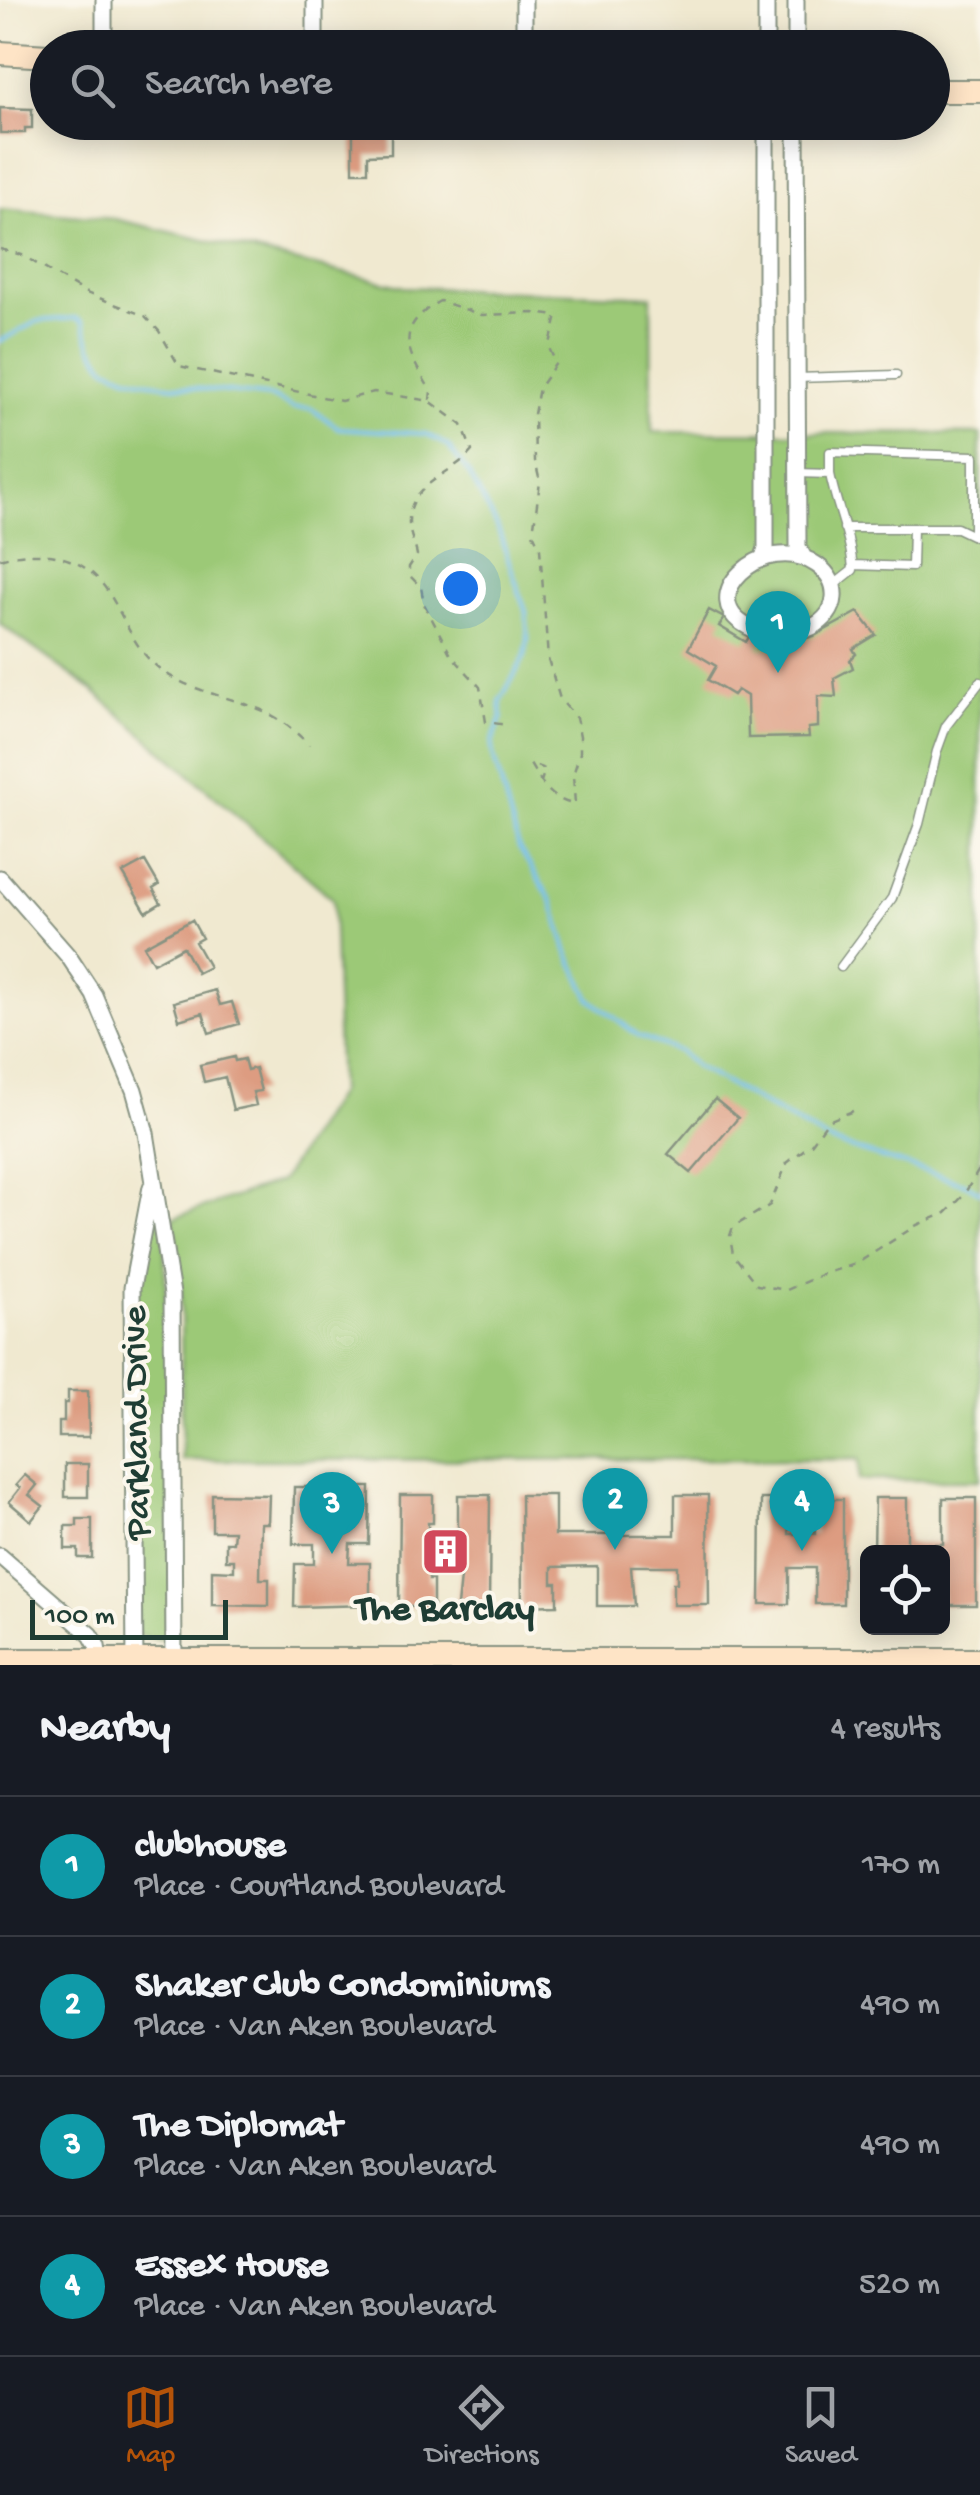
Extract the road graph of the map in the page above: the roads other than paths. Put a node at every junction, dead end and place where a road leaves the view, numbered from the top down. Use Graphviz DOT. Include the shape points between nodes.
graph roads {
  1 [pos="104,0"];
  2 [pos="315,0"];
  3 [pos="524,0"];
  4 [pos="766,0"];
  5 [pos="796,0"];
  6 [pos="104,30"];
  7 [pos="315,30"];
  8 [pos="524,30"];
  9 [pos="766,30"];
  10 [pos="796,30"];
  11 [pos="0,53"];
  12 [pos="30,55"];
  13 [pos="950,91"];
  14 [pos="980,92"];
  15 [pos="766,140"];
  16 [pos="796,140"];
  17 [pos="896,375"];
  18 [pos="796,378"];
  19 [pos="766,422"];
  20 [pos="796,422"];
  21 [pos="797,473"];
  22 [pos="830,474"];
  23 [pos="844,528"];
  24 [pos="913,528"];
  25 [pos="977,538"];
  26 [pos="803,556"];
  27 [pos="763,557"];
  28 [pos="853,565"];
  29 [pos="834,586"];
  30 [pos="980,682"];
  31 [pos="0,878"];
  32 [pos="841,967"];
  33 [pos="152,1183"];
  34 [pos="0,1556"];
  35 [pos="99,1659"];
  36 [pos="0,1660"];
  37 [pos="980,1660"];
  38 [pos="136,1662"];
  39 [pos="174,1662"];
  1 -- 6 [label="street"];
  2 -- 7 [label="street"];
  3 -- 8 [label="street"];
  4 -- 9 [label="street"];
  5 -- 10 [label="street"];
  11 -- 12 [label="main road"];
  13 -- 14 [label="main road"];
  15 -- 19 [label="street"];
  16 -- 18 [label="street"];
  17 -- 18 [label="lane"];
  18 -- 20 [label="street"];
  19 -- 20 [label="street"];
  19 -- 27 [label="street"];
  20 -- 21 [label="street"];
  21 -- 22 [label="lane"];
  21 -- 26 [label="street"];
  22 -- 23 [label="lane"];
  22 -- 25 [label="lane" via="830,452 974,456"];
  23 -- 24 [label="lane"];
  23 -- 28 [label="lane"];
  24 -- 25 [label="lane" via="957,528"];
  24 -- 28 [label="lane" via="912,566"];
  26 -- 27 [label="street"];
  26 -- 29 [label="street" via="829,574"];
  27 -- 29 [label="street" via="738,573 728,597 737,619 760,631 785,634 815,626 832,608"];
  28 -- 29 [label="lane"];
  30 -- 32 [label="lane" via="946,726 892,898"];
  31 -- 33 [label="street, Parkland Drive" via="94,995 134,1090"];
  33 -- 38 [label="street, Parkland Drive" via="132,1288"];
  33 -- 39 [label="street, Parkland Drive" via="172,1294"];
  34 -- 35 [label="street" via="91,1636"];
  35 -- 36 [label="main road"];
  35 -- 38 [label="main road"];
  37 -- 39 [label="main road"];
  38 -- 39 [label="main road"];
}
